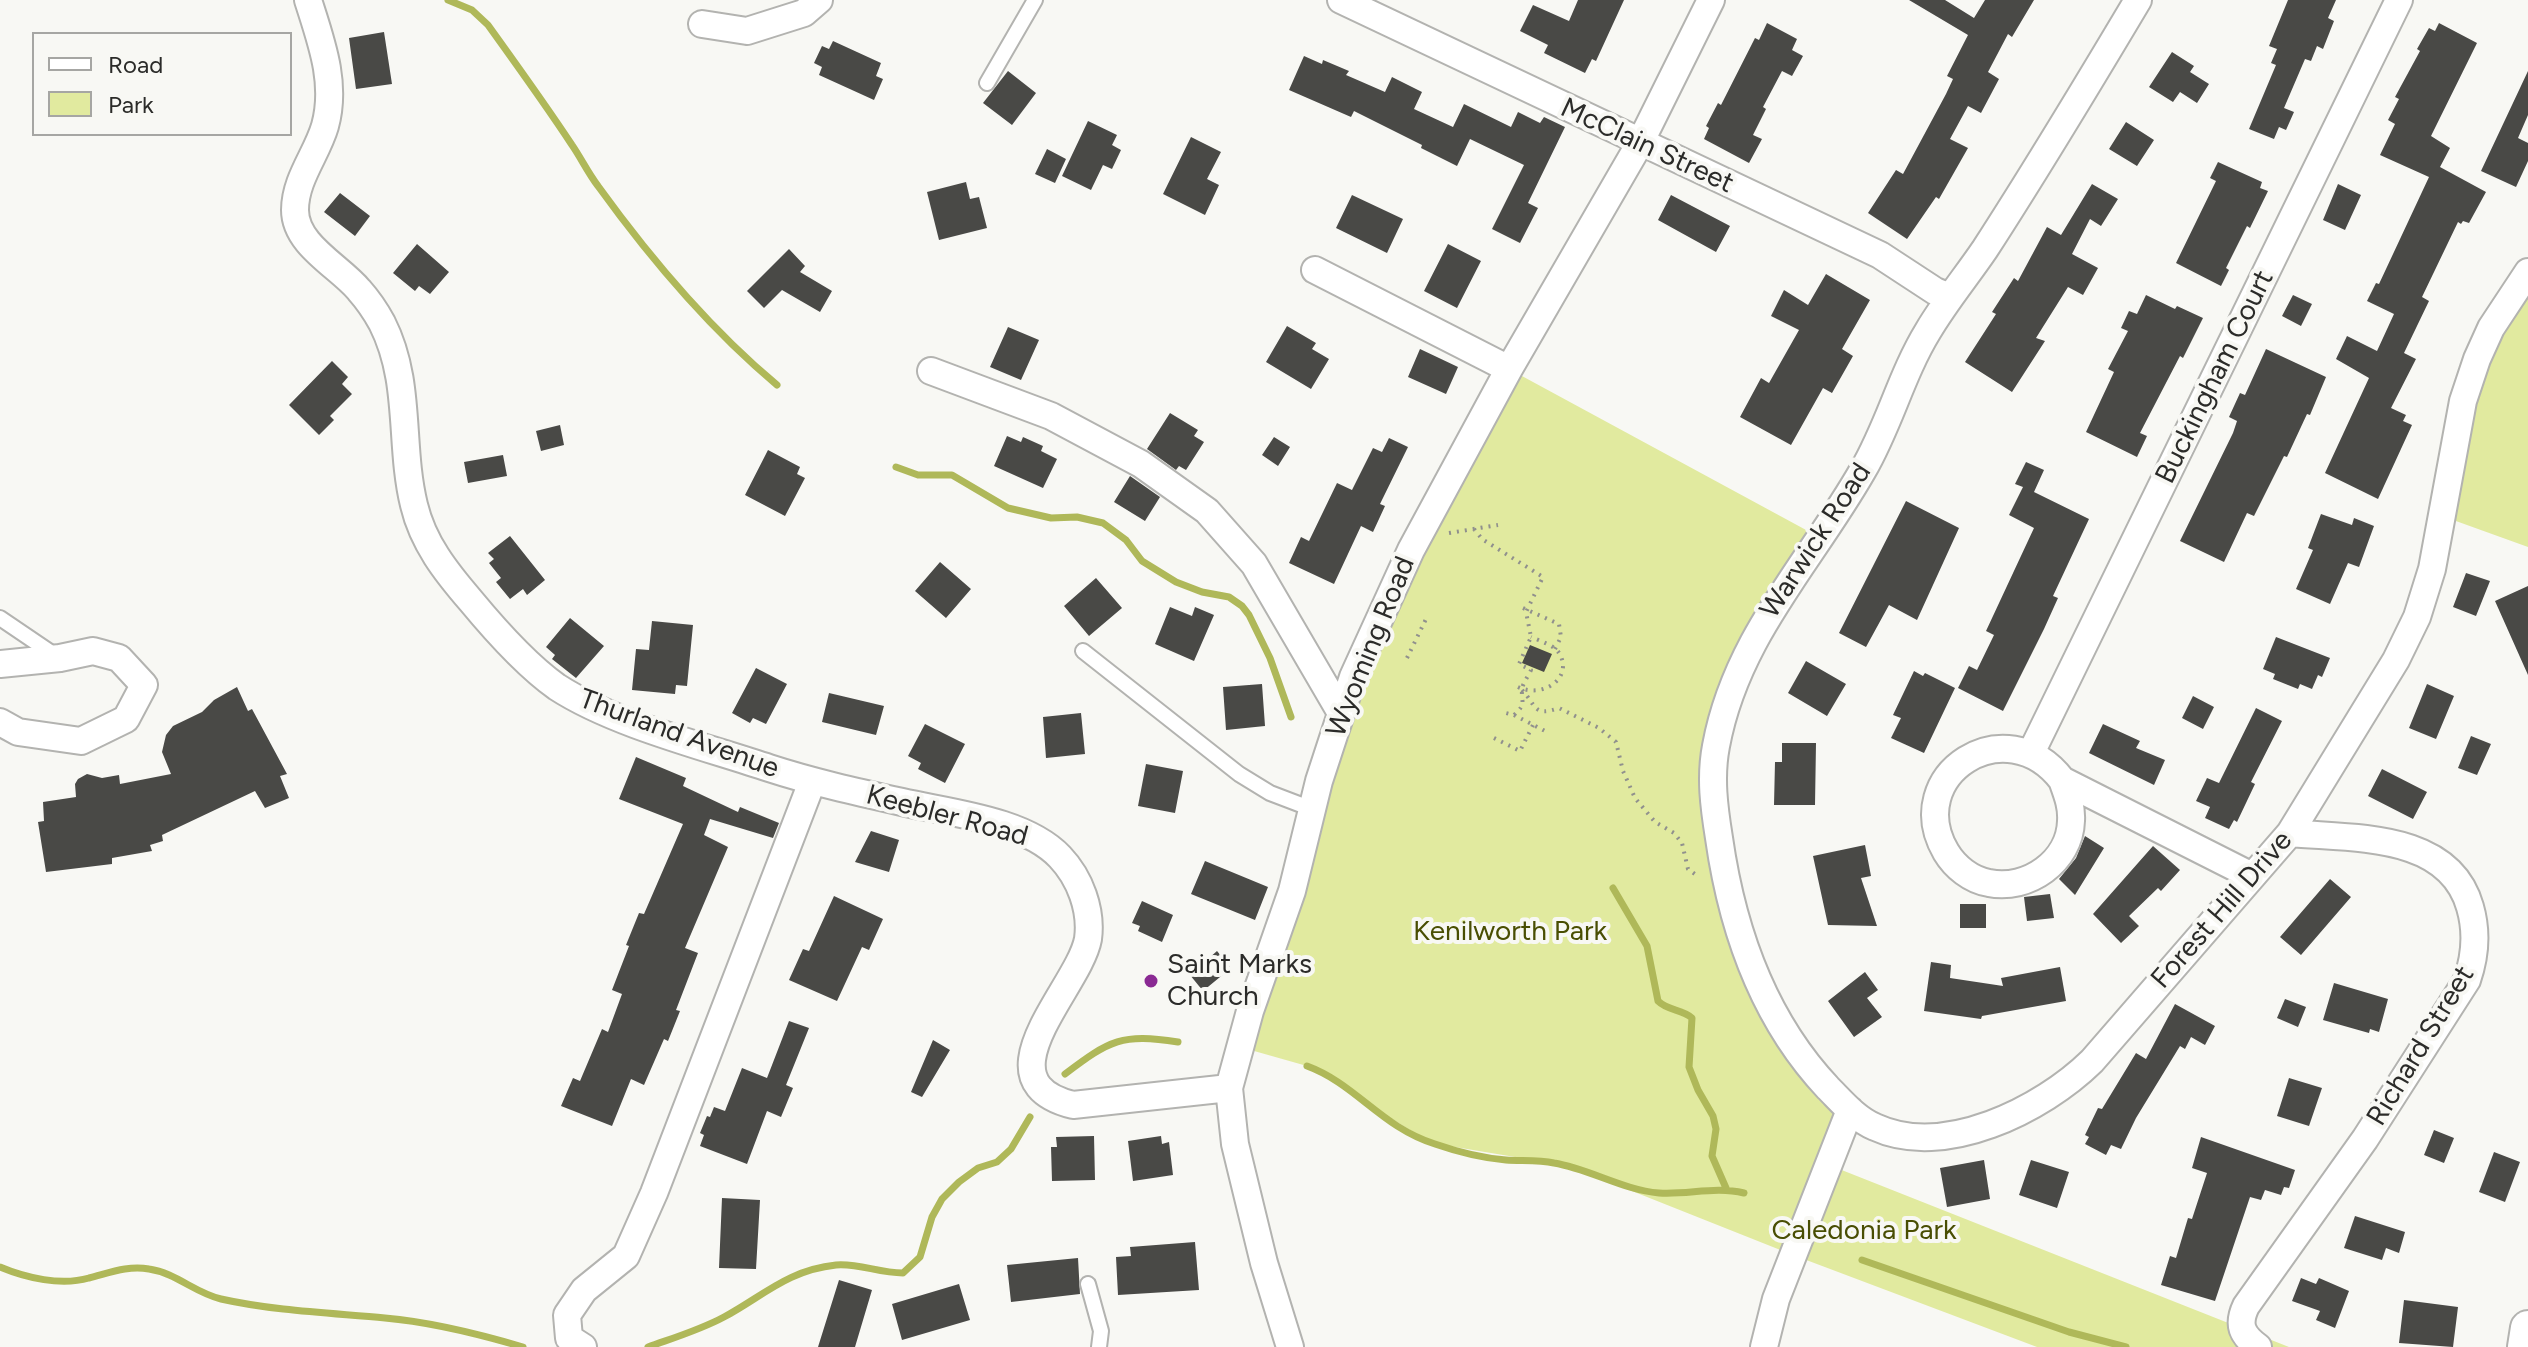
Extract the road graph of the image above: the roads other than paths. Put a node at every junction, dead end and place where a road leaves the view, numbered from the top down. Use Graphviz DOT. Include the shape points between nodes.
graph roads {
  1 [pos="308,0"];
  2 [pos="819,0"];
  3 [pos="1035,0"];
  4 [pos="1341,0"];
  5 [pos="1711,0"];
  6 [pos="2138,0"];
  7 [pos="2399,0"];
  8 [pos="702,24"];
  9 [pos="987,83"];
  10 [pos="1640,143"];
  11 [pos="1315,270"];
  12 [pos="2528,272"];
  13 [pos="1950,297"];
  14 [pos="1509,369"];
  15 [pos="931,371"];
  16 [pos="0,618"];
  17 [pos="1083,651"];
  18 [pos="60,658"];
  19 [pos="0,664"];
  20 [pos="1341,713"];
  21 [pos="0,722"];
  22 [pos="2031,753"];
  23 [pos="2062,780"];
  24 [pos="812,782"];
  25 [pos="1312,809"];
  26 [pos="2290,833"];
  27 [pos="2252,876"];
  28 [pos="1229,1088"];
  29 [pos="1850,1110"];
  30 [pos="1088,1284"];
  31 [pos="2528,1328"];
  32 [pos="583,1347"];
  33 [pos="1099,1347"];
  34 [pos="1290,1347"];
  35 [pos="1764,1347"];
  36 [pos="2258,1347"];
  37 [pos="2525,1347"];
  1 -- 24 [label="street, Thurland Avenue" via="331,91 325,127 303,175 295,211 305,238 360,290 382,324 401,378 408,481 420,530 452,579 499,634 556,686 610,714"];
  2 -- 8 [label="street" via="804,13 747,31"];
  3 -- 9 [label="lane"];
  4 -- 10 [label="street, McClain Street"];
  5 -- 10 [label="street, Wyoming Road"];
  6 -- 13 [label="street, Warwick Road"];
  7 -- 22 [label="street, Buckingham Court"];
  10 -- 13 [label="street, McClain Street" via="1880,255"];
  10 -- 14 [label="street, Wyoming Road"];
  11 -- 14 [label="street"];
  12 -- 26 [label="street, Forest Hill Drive" via="2491,328 2463,401 2432,569 2417,617"];
  13 -- 29 [label="street, Warwick Road" via="1918,349 1862,472 1748,649 1724,713 1713,766 1726,888 1747,957 1796,1048"];
  14 -- 20 [label="street, Wyoming Road" via="1419,533 1368,640"];
  15 -- 20 [label="street" via="1051,416 1141,464 1207,511 1254,564"];
  16 -- 18 [label="lane"];
  17 -- 25 [label="lane" via="1239,774"];
  18 -- 19 [label="street"];
  18 -- 21 [label="street" via="93,651 119,658 144,685 126,719 81,741 18,732"];
  20 -- 25 [label="street, Wyoming Road"];
  22 -- 23 [label="street"];
  22 -- 23 [label="street" via="1986,750 1966,759 1938,795 1939,840 1968,875 2011,884 2033,878 2052,864 2065,846 2071,824"];
  23 -- 27 [label="street"];
  24 -- 28 [label="street, Keebler Road" via="992,823 1032,837 1062,859 1082,891 1088,941 1033,1051 1032,1069 1043,1092 1073,1105"];
  24 -- 32 [label="street, Thurland Avenue" via="626,1256 584,1290 567,1315 569,1338"];
  25 -- 28 [label="street, Wyoming Road" via="1292,891"];
  26 -- 27 [label="street, Forest Hill Drive"];
  26 -- 36 [label="street, Richard Street" via="2398,844 2425,853 2461,883 2474,921 2474,960 2467,980 2365,1139 2246,1306 2240,1328"];
  27 -- 29 [label="street, Forest Hill Drive" via="2092,1061 2041,1101 1976,1129 1919,1137 1875,1127"];
  28 -- 34 [label="street, Wyoming Road" via="1235,1144"];
  29 -- 35 [label="street" via="1776,1299"];
  30 -- 33 [label="lane" via="1101,1331"];
  31 -- 37 [label="street"];
}
